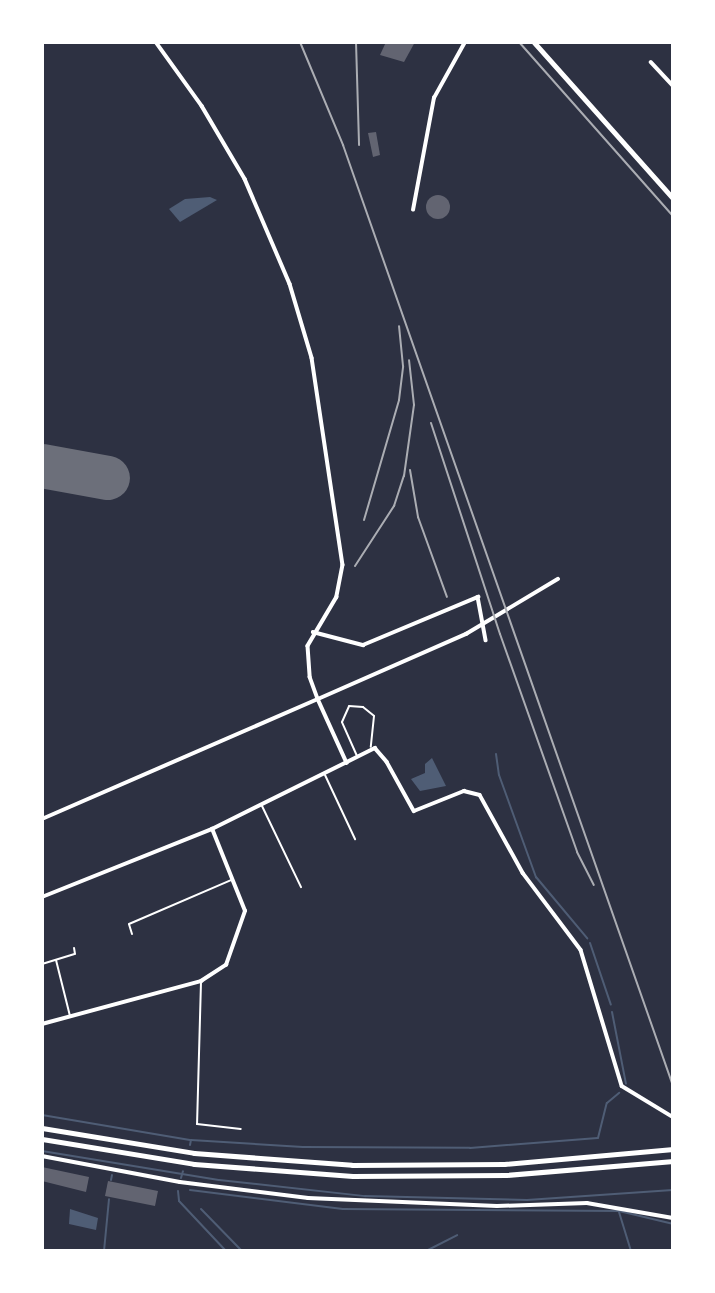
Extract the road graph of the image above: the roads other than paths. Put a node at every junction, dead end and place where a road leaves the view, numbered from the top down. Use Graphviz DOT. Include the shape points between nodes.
graph roads {
  1 [pos="156,42"];
  2 [pos="465,42"];
  3 [pos="534,42"];
  4 [pos="651,62"];
  5 [pos="673,86"];
  6 [pos="673,198"];
  7 [pos="413,210"];
  8 [pos="558,579"];
  9 [pos="313,632"];
  10 [pos="486,640"];
  11 [pos="318,699"];
  12 [pos="370,748"];
  13 [pos="355,760"];
  14 [pos="347,763"];
  15 [pos="324,774"];
  16 [pos="261,805"];
  17 [pos="42,819"];
  18 [pos="212,829"];
  19 [pos="355,839"];
  20 [pos="232,880"];
  21 [pos="301,887"];
  22 [pos="42,897"];
  23 [pos="132,934"];
  24 [pos="74,948"];
  25 [pos="56,960"];
  26 [pos="42,964"];
  27 [pos="201,981"];
  28 [pos="70,1016"];
  29 [pos="42,1024"];
  30 [pos="673,1117"];
  31 [pos="42,1128"];
  32 [pos="241,1129"];
  33 [pos="42,1139"];
  34 [pos="673,1149"];
  35 [pos="42,1156"];
  36 [pos="673,1161"];
  37 [pos="673,1218"];
  1 -- 9 [label="street" via="202,106 245,179 290,284 313,358 343,565 337,597"];
  2 -- 7 [label="street" via="434,98"];
  3 -- 6 [label="main road"];
  4 -- 5 [label="street"];
  8 -- 11 [label="street" via="466,634"];
  9 -- 10 [label="street" via="363,645 478,597"];
  9 -- 11 [label="street" via="308,663"];
  11 -- 14 [label="street"];
  11 -- 17 [label="street"];
  12 -- 13 [label="street"];
  12 -- 13 [label="lane" via="374,716 358,705 343,714 344,728 357,750"];
  12 -- 30 [label="street" via="379,750 387,761 414,811 470,790 480,795 523,873 581,950 622,1086"];
  13 -- 14 [label="street"];
  14 -- 15 [label="street"];
  15 -- 16 [label="street"];
  15 -- 19 [label="lane"];
  16 -- 18 [label="street"];
  16 -- 21 [label="lane"];
  18 -- 20 [label="street"];
  18 -- 22 [label="street"];
  20 -- 23 [label="lane" via="129,925"];
  20 -- 27 [label="street" via="244,917 230,958"];
  24 -- 25 [label="lane" via="75,954"];
  25 -- 26 [label="lane"];
  25 -- 28 [label="lane"];
  27 -- 28 [label="street"];
  27 -- 32 [label="lane" via="197,1124"];
  28 -- 29 [label="street"];
  31 -- 34 [label="highway" via="194,1153 352,1165 504,1164"];
  33 -- 36 [label="highway" via="194,1164 353,1176 506,1175"];
  35 -- 37 [label="street" via="180,1182 308,1198 497,1206 587,1203"];
}
